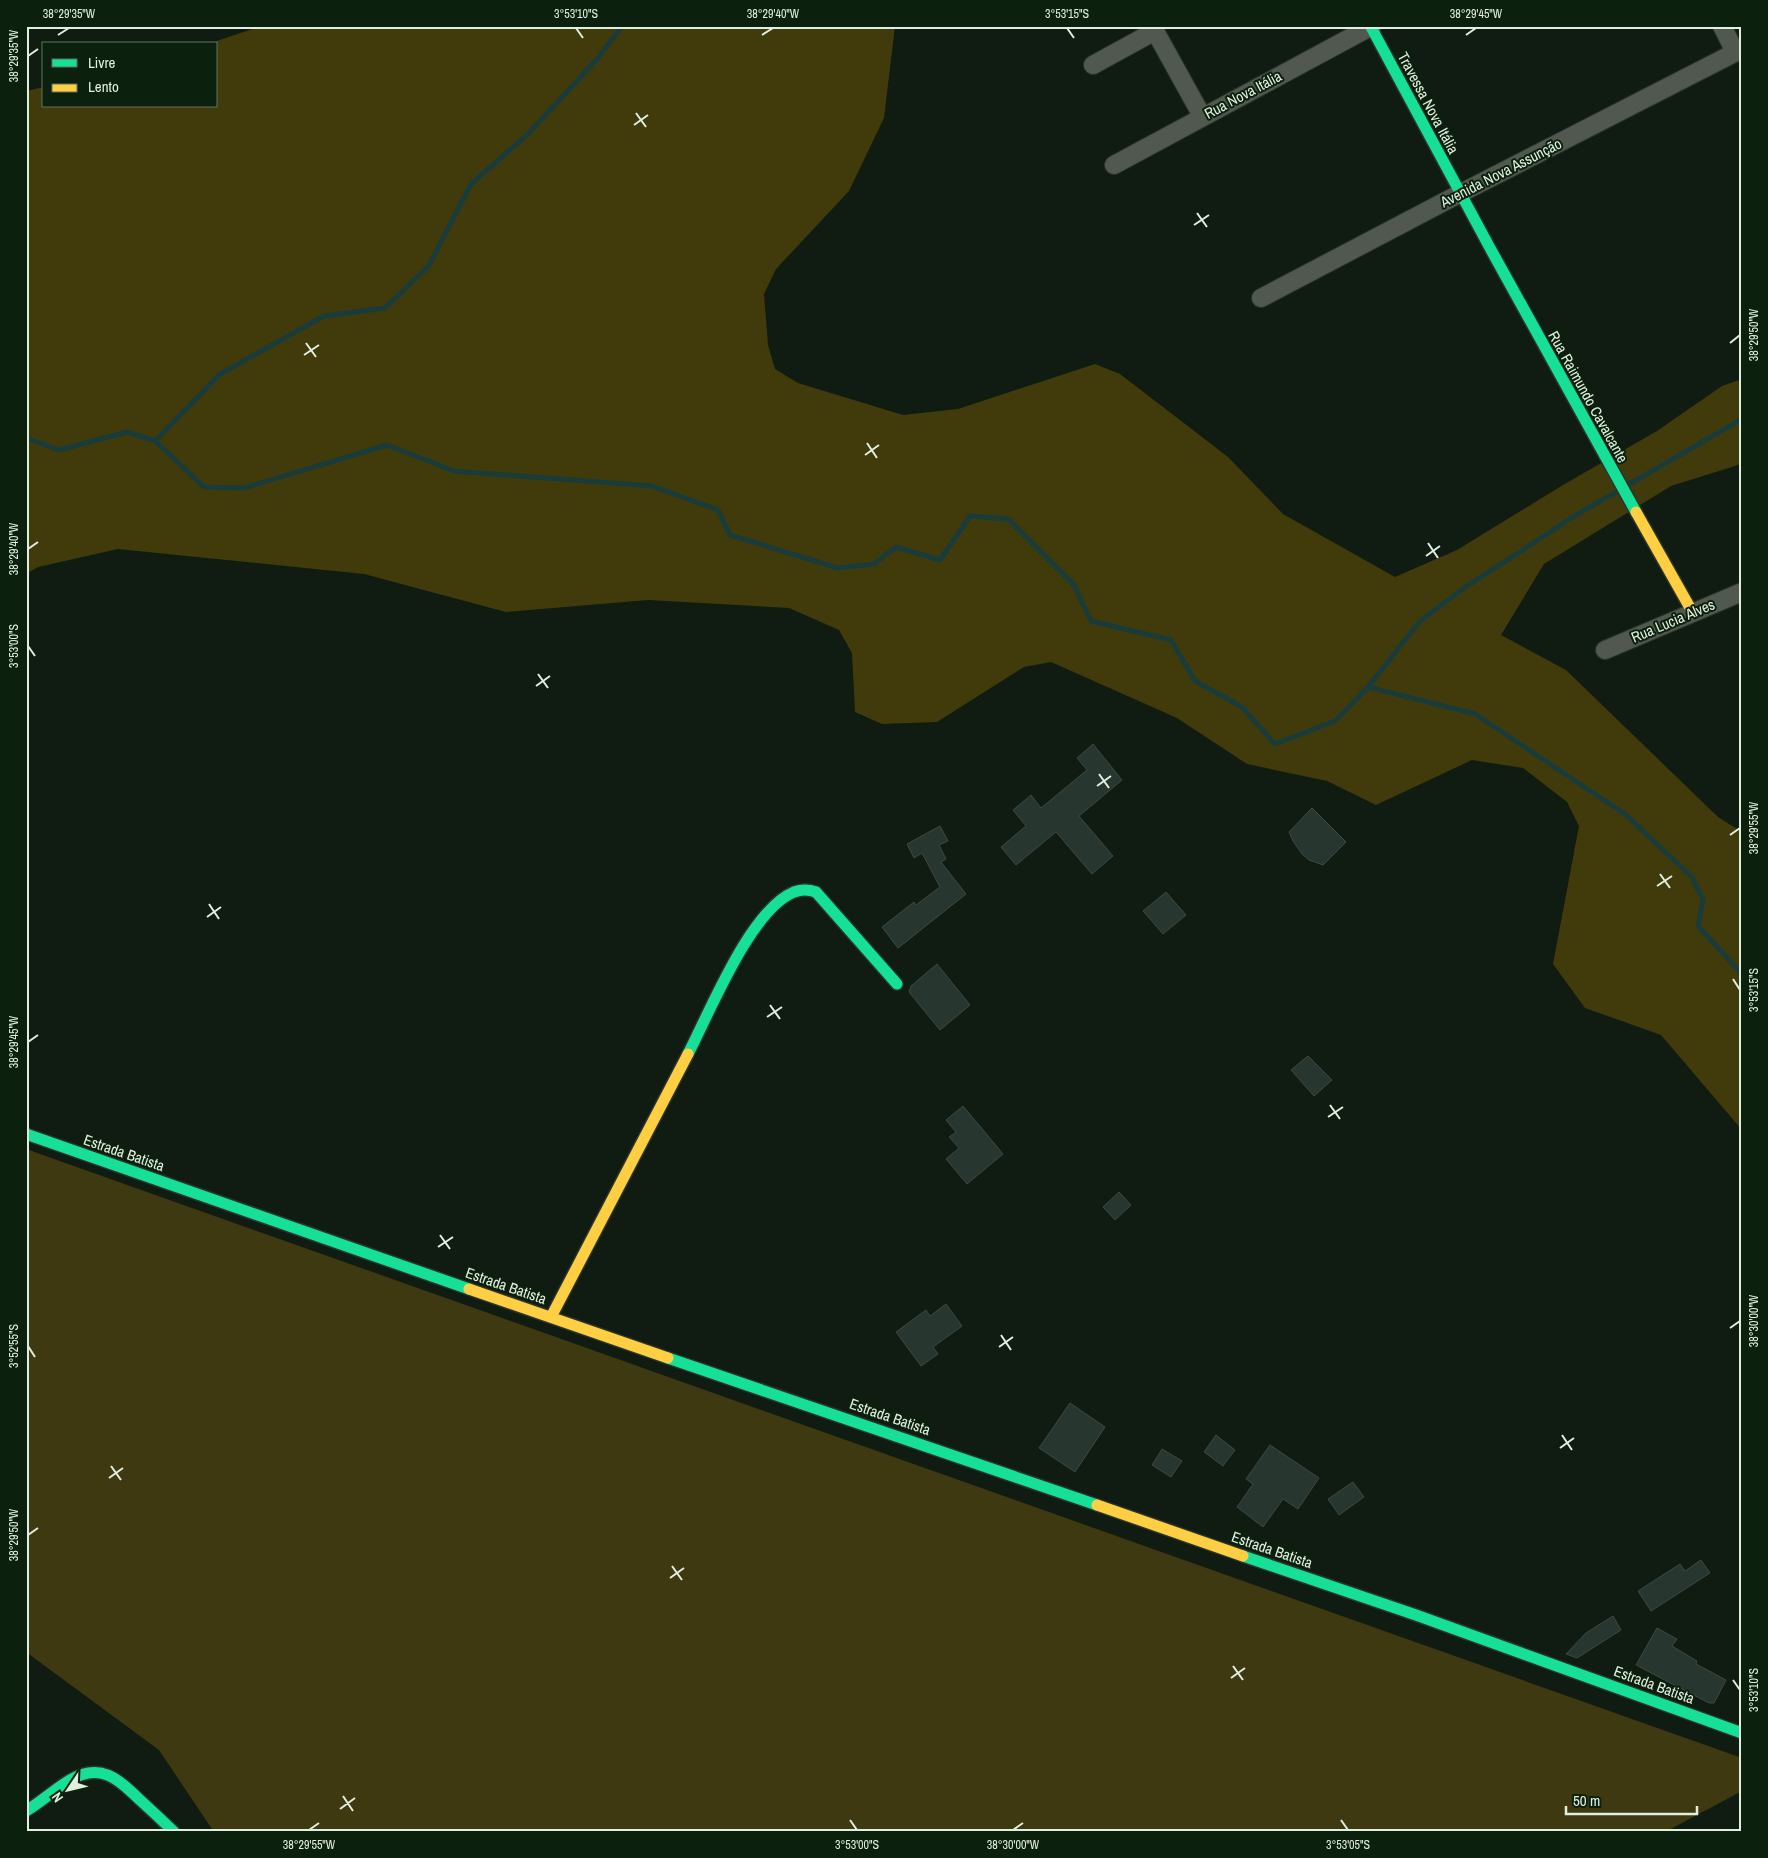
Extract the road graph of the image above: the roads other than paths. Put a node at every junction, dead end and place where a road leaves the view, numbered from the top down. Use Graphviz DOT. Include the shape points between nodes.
graph roads {
  1 [pos="1372,26"];
  2 [pos="1722,26"];
  3 [pos="1739,50"];
  4 [pos="1093,64"];
  5 [pos="1202,116"];
  6 [pos="1114,165"];
  7 [pos="1459,194"];
  8 [pos="1261,298"];
  9 [pos="1742,592"];
  10 [pos="1693,613"];
  11 [pos="1604,650"];
  12 [pos="897,984"];
  13 [pos="26,1134"];
  14 [pos="551,1317"];
  15 [pos="1742,1733"];
  16 [pos="26,1811"];
  17 [pos="174,1832"];
  1 -- 5 [label="street, Rua Nova Itália"];
  1 -- 7 [label="street, Travessa Nova Itália"];
  2 -- 3 [label="street"];
  3 -- 7 [label="street, Avenida Nova Assunção"];
  4 -- 5 [label="street" via="1155,31"];
  5 -- 6 [label="street, Rua Nova Itália"];
  7 -- 8 [label="street, Avenida Nova Assunção"];
  7 -- 10 [label="street, Rua Raimundo Cavalcante"];
  9 -- 10 [label="street, Rua Lucia Alves"];
  10 -- 11 [label="street, Rua Lucia Alves"];
  12 -- 14 [label="street" via="816,892 806,888 797,890 772,910 755,929 733,966 626,1178"];
  13 -- 14 [label="street, Estrada Batista"];
  14 -- 15 [label="street, Estrada Batista" via="1416,1616"];
  16 -- 17 [label="street" via="81,1774 100,1770 119,1780"];
}
